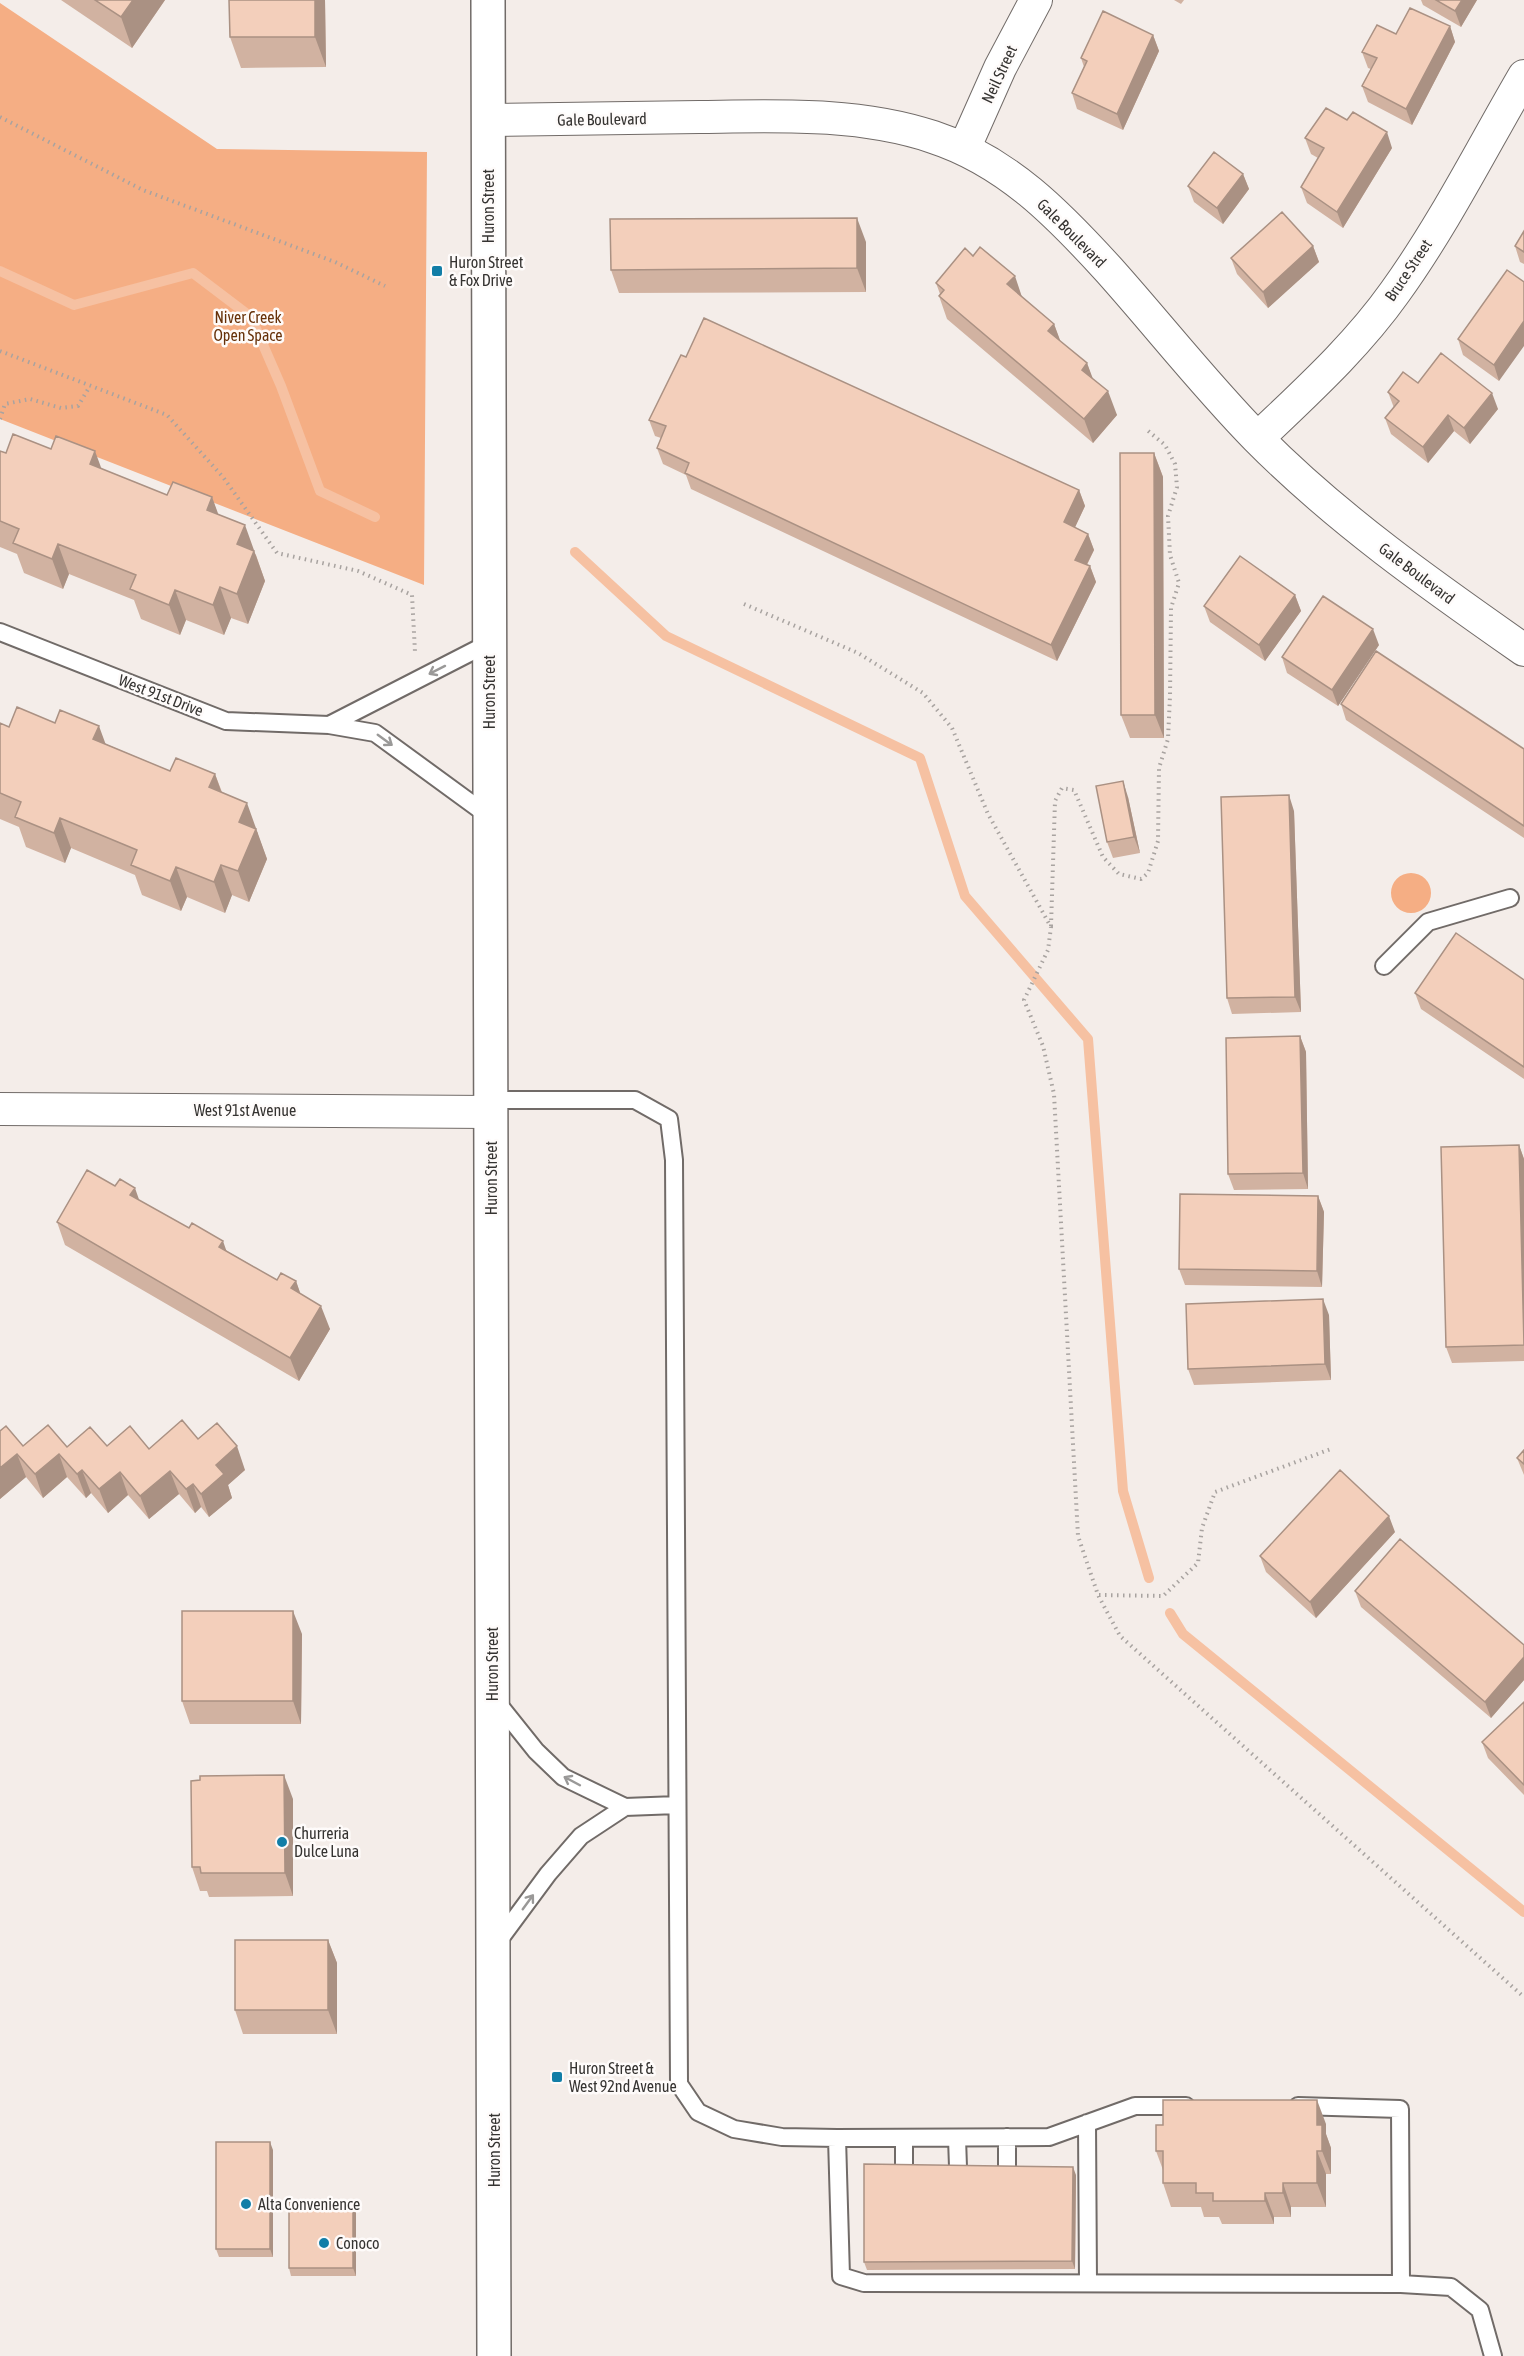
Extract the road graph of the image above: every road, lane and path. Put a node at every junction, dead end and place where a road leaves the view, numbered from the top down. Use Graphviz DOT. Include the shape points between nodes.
graph roads {
  1 [pos="488,0"];
  2 [pos="1036,0"];
  3 [pos="1524,76"];
  4 [pos="0,117"];
  5 [pos="488,120"];
  6 [pos="964,150"];
  7 [pos="385,286"];
  8 [pos="0,351"];
  9 [pos="90,386"];
  10 [pos="0,419"];
  11 [pos="1148,430"];
  12 [pos="1258,438"];
  13 [pos="744,604"];
  14 [pos="0,632"];
  15 [pos="489,643"];
  16 [pos="1524,650"];
  17 [pos="417,680"];
  18 [pos="329,725"];
  19 [pos="490,818"];
  20 [pos="1510,898"];
  21 [pos="1051,927"];
  22 [pos="1384,966"];
  23 [pos="491,1106"];
  24 [pos="0,1109"];
  25 [pos="1331,1449"];
  26 [pos="1098,1594"];
  27 [pos="492,1696"];
  28 [pos="677,1805"];
  29 [pos="625,1807"];
  30 [pos="493,1949"];
  31 [pos="1524,1997"];
  32 [pos="1205,2106"];
  33 [pos="1286,2106"];
  34 [pos="1087,2123"];
  35 [pos="1007,2137"];
  36 [pos="837,2138"];
  37 [pos="904,2138"];
  38 [pos="957,2138"];
  39 [pos="958,2167"];
  40 [pos="904,2168"];
  41 [pos="1007,2168"];
  42 [pos="1088,2283"];
  43 [pos="1401,2284"];
  44 [pos="494,2356"];
  45 [pos="1493,2356"];
  1 -- 5 [label="main road, Huron Street"];
  2 -- 6 [label="street, Neil Street" via="1000,68"];
  3 -- 12 [label="street, Bruce Street" via="1394,294 1340,358"];
  4 -- 7 [label="path" via="143,190 335,262"];
  5 -- 6 [label="street, Gale Boulevard" via="823,117 891,125"];
  5 -- 15 [label="main road, Huron Street"];
  6 -- 12 [label="street, Gale Boulevard" via="1009,175 1062,219"];
  8 -- 9 [label="path"];
  9 -- 10 [label="path" via="78,406 61,408 30,399 5,404"];
  9 -- 17 [label="path" via="167,415 223,477 278,553 358,571 412,595"];
  11 -- 21 [label="path" via="1165,445 1175,464 1177,487 1168,516 1170,555 1179,583 1171,608 1170,706 1168,739 1159,768 1158,840 1148,873 1141,879 1119,874 1103,857 1074,790 1062,788 1055,801"];
  12 -- 16 [label="street, Gale Boulevard" via="1312,492 1421,578"];
  13 -- 21 [label="path" via="858,653 923,693 952,728 988,814"];
  14 -- 18 [label="lane, West 91st Drive" via="226,721"];
  15 -- 17 [label="lane, one-way"];
  15 -- 19 [label="main road, Huron Street"];
  17 -- 18 [label="lane"];
  18 -- 19 [label="lane, West 91st Drive, one-way" via="375,733"];
  19 -- 23 [label="main road, Huron Street"];
  20 -- 22 [label="lane" via="1428,922"];
  21 -- 26 [label="path" via="1046,954 1024,1000 1043,1046 1054,1094 1078,1536"];
  23 -- 24 [label="street, West 91st Avenue"];
  23 -- 27 [label="main road, Huron Street"];
  23 -- 28 [label="lane" via="634,1100 669,1119 674,1160"];
  25 -- 26 [label="path" via="1215,1492 1202,1528 1198,1563 1163,1596"];
  26 -- 31 [label="path" via="1120,1636"];
  29 -- 27 [label="lane, one-way" via="563,1777 536,1751"];
  27 -- 30 [label="main road, Huron Street"];
  28 -- 29 [label="lane"];
  28 -- 36 [label="lane" via="679,2084 698,2112 734,2129 782,2137"];
  30 -- 29 [label="lane, one-way" via="581,1836"];
  30 -- 44 [label="main road, Huron Street"];
  32 -- 34 [label="lane" via="1135,2106"];
  33 -- 43 [label="lane" via="1400,2109"];
  34 -- 35 [label="lane" via="1049,2137"];
  34 -- 42 [label="lane"];
  35 -- 38 [label="lane"];
  35 -- 41 [label="lane"];
  36 -- 37 [label="lane"];
  36 -- 42 [label="lane" via="841,2276 864,2283 906,2277"];
  37 -- 38 [label="lane"];
  37 -- 40 [label="lane"];
  38 -- 39 [label="lane"];
  42 -- 43 [label="lane"];
  43 -- 45 [label="lane" via="1451,2287 1480,2310"];
}
